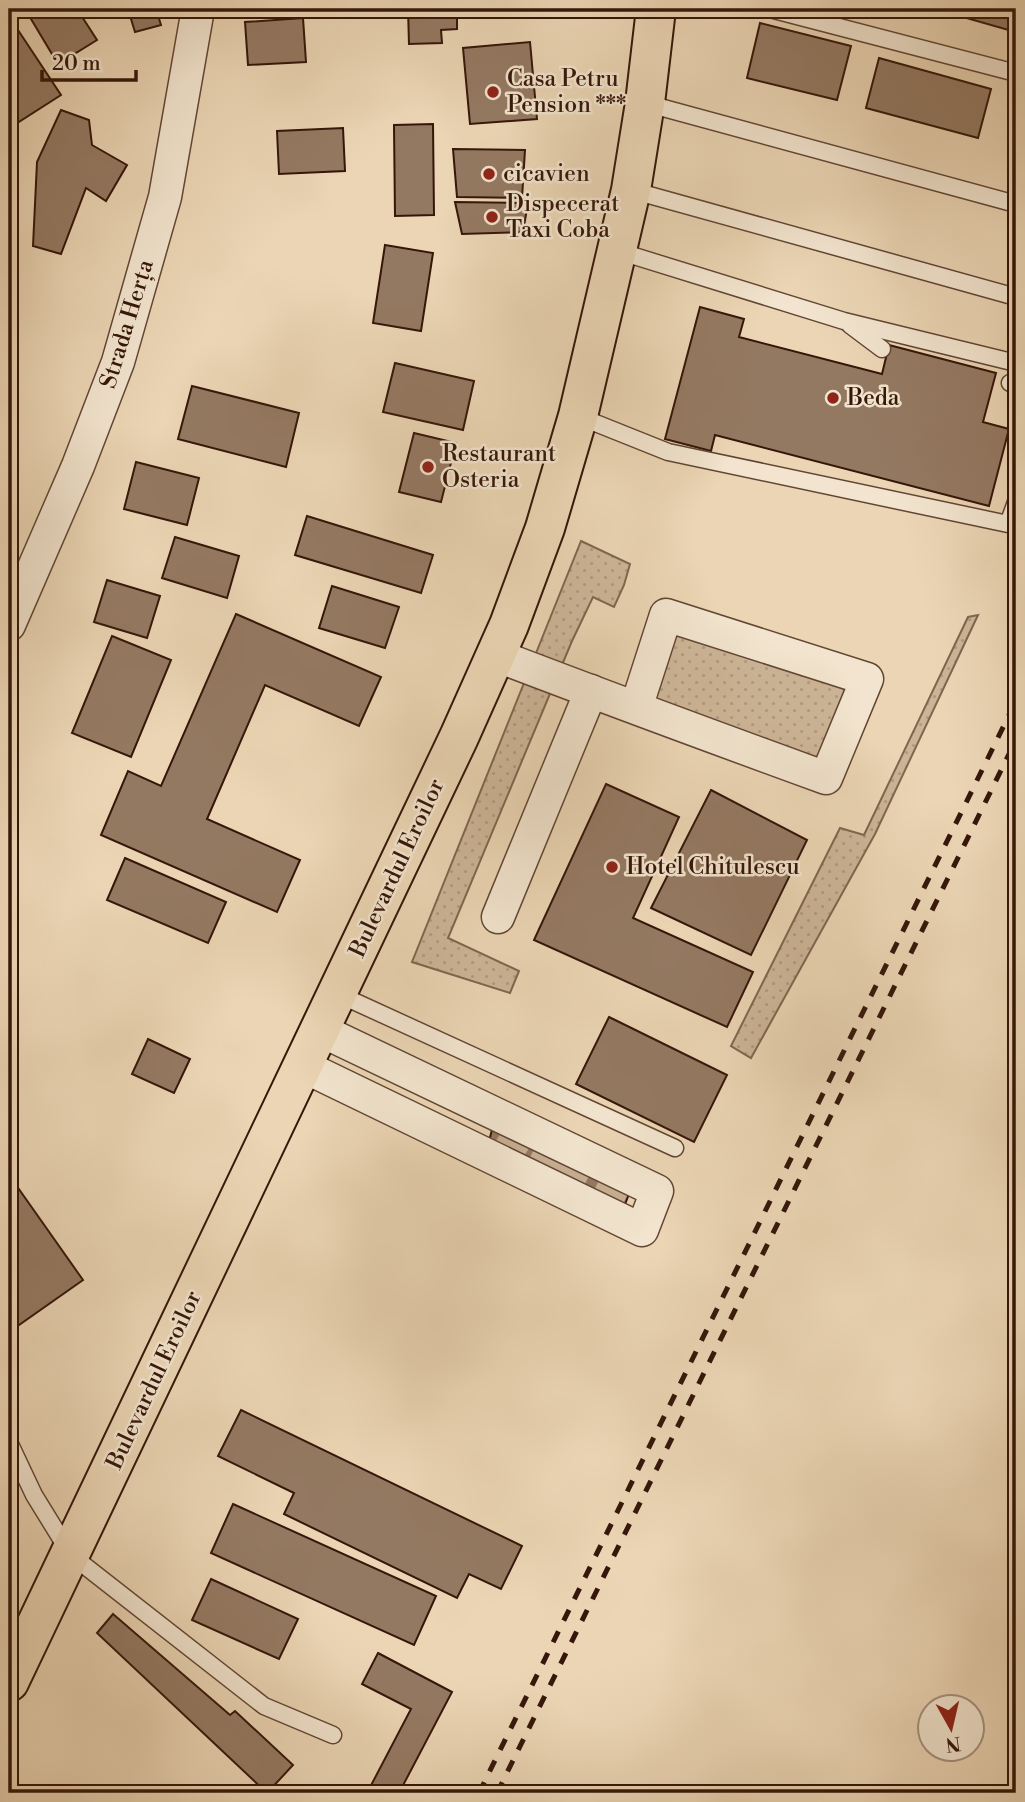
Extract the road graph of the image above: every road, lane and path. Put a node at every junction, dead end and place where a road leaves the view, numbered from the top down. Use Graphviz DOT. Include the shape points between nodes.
graph roads {
  1 [pos="198,9"];
  2 [pos="656,9"];
  3 [pos="770,9"];
  4 [pos="1016,73"];
  5 [pos="645,103"];
  6 [pos="631,190"];
  7 [pos="1016,204"];
  8 [pos="618,251"];
  9 [pos="1016,297"];
  10 [pos="844,321"];
  11 [pos="882,349"];
  12 [pos="1016,363"];
  13 [pos="578,416"];
  14 [pos="1016,502"];
  15 [pos="9,625"];
  16 [pos="495,655"];
  17 [pos="591,691"];
  18 [pos="636,708"];
  19 [pos="498,916"];
  20 [pos="338,994"];
  21 [pos="320,1031"];
  22 [pos="303,1066"];
  23 [pos="675,1148"];
  24 [pos="9,1441"];
  25 [pos="71,1555"];
  26 [pos="9,1682"];
  27 [pos="333,1735"];
  1 -- 15 [label="street, Strada Herța" via="165,197 118,362"];
  2 -- 5 [label="main road, Bulevardul Eroilor"];
  3 -- 4 [label="lane"];
  5 -- 6 [label="main road, Bulevardul Eroilor"];
  5 -- 7 [label="lane"];
  6 -- 8 [label="main road, Bulevardul Eroilor"];
  6 -- 9 [label="lane"];
  8 -- 10 [label="lane"];
  8 -- 13 [label="main road, Bulevardul Eroilor"];
  10 -- 11 [label="lane"];
  10 -- 12 [label="lane"];
  13 -- 14 [label="lane" via="668,452 1008,524"];
  13 -- 16 [label="main road, Bulevardul Eroilor" via="545,528"];
  16 -- 17 [label="street"];
  16 -- 20 [label="main road, Bulevardul Eroilor"];
  17 -- 18 [label="street"];
  17 -- 19 [label="street"];
  18 -- 18 [label="street" via="826,778 867,679 666,615"];
  20 -- 21 [label="main road, Bulevardul Eroilor"];
  20 -- 23 [label="lane"];
  21 -- 22 [label="main road, Bulevardul Eroilor"];
  21 -- 22 [label="street" via="657,1191 642,1230"];
  22 -- 25 [label="main road, Bulevardul Eroilor"];
  24 -- 25 [label="lane" via="34,1495"];
  25 -- 26 [label="main road, Bulevardul Eroilor"];
  25 -- 27 [label="lane" via="264,1706"];
}
